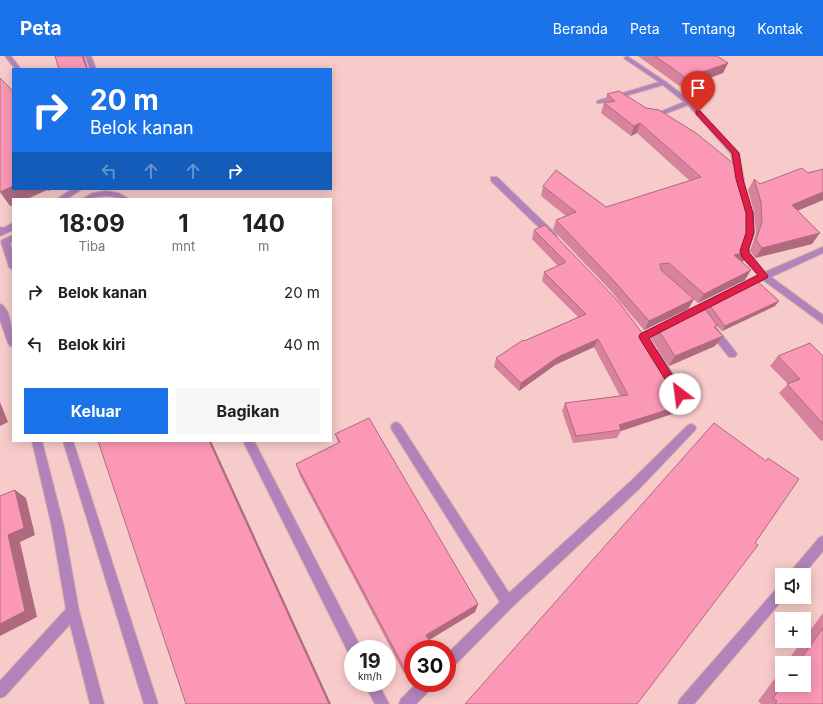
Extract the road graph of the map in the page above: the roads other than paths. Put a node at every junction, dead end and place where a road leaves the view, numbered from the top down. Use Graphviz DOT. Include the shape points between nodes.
graph roads {
  1 [pos="8,56"];
  2 [pos="88,56"];
  3 [pos="627,58"];
  4 [pos="17,68"];
  5 [pos="93,68"];
  6 [pos="664,83"];
  7 [pos="599,102"];
  8 [pos="689,102"];
  9 [pos="641,116"];
  10 [pos="494,179"];
  11 [pos="76,190"];
  12 [pos="743,190"];
  13 [pos="63,198"];
  14 [pos="88,198"];
  15 [pos="122,198"];
  16 [pos="747,205"];
  17 [pos="12,227"];
  18 [pos="0,230"];
  19 [pos="12,238"];
  20 [pos="558,242"];
  21 [pos="823,250"];
  22 [pos="12,264"];
  23 [pos="764,276"];
  24 [pos="0,307"];
  25 [pos="701,314"];
  26 [pos="823,320"];
  27 [pos="12,339"];
  28 [pos="732,354"];
  29 [pos="680,394"];
  30 [pos="396,427"];
  31 [pos="691,429"];
  32 [pos="38,442"];
  33 [pos="68,442"];
  34 [pos="249,442"];
  35 [pos="823,542"];
  36 [pos="801,568"];
  37 [pos="775,598"];
  38 [pos="508,603"];
  39 [pos="73,611"];
  40 [pos="349,640"];
  41 [pos="456,654"];
  42 [pos="0,691"];
  43 [pos="376,692"];
  44 [pos="418,692"];
  45 [pos="97,704"];
  46 [pos="151,704"];
  47 [pos="382,704"];
  48 [pos="406,704"];
  49 [pos="685,704"];
  1 -- 4 [label="street"];
  2 -- 5 [label="street"];
  3 -- 6 [label="street"];
  6 -- 7 [label="street" via="620,99"];
  6 -- 8 [label="street"];
  8 -- 9 [label="street" via="655,116"];
  8 -- 12 [label="street" via="736,153"];
  10 -- 20 [label="street"];
  11 -- 13 [label="street"];
  14 -- 15 [label="street" via="105,193"];
  16 -- 23 [label="street" via="750,233 744,251"];
  17 -- 18 [label="street" via="1,233"];
  19 -- 22 [label="street" via="5,242"];
  21 -- 23 [label="street"];
  23 -- 25 [label="street"];
  23 -- 26 [label="street"];
  24 -- 27 [label="street"];
  25 -- 28 [label="street"];
  25 -- 29 [label="street" via="641,334"];
  30 -- 38 [label="street"];
  31 -- 38 [label="street"];
  32 -- 39 [label="street" via="58,527"];
  33 -- 46 [label="street"];
  34 -- 40 [label="street"];
  35 -- 36 [label="street"];
  37 -- 49 [label="street"];
  38 -- 41 [label="street"];
  39 -- 42 [label="street"];
  39 -- 45 [label="street"];
  43 -- 47 [label="street"];
  44 -- 48 [label="street"];
}
